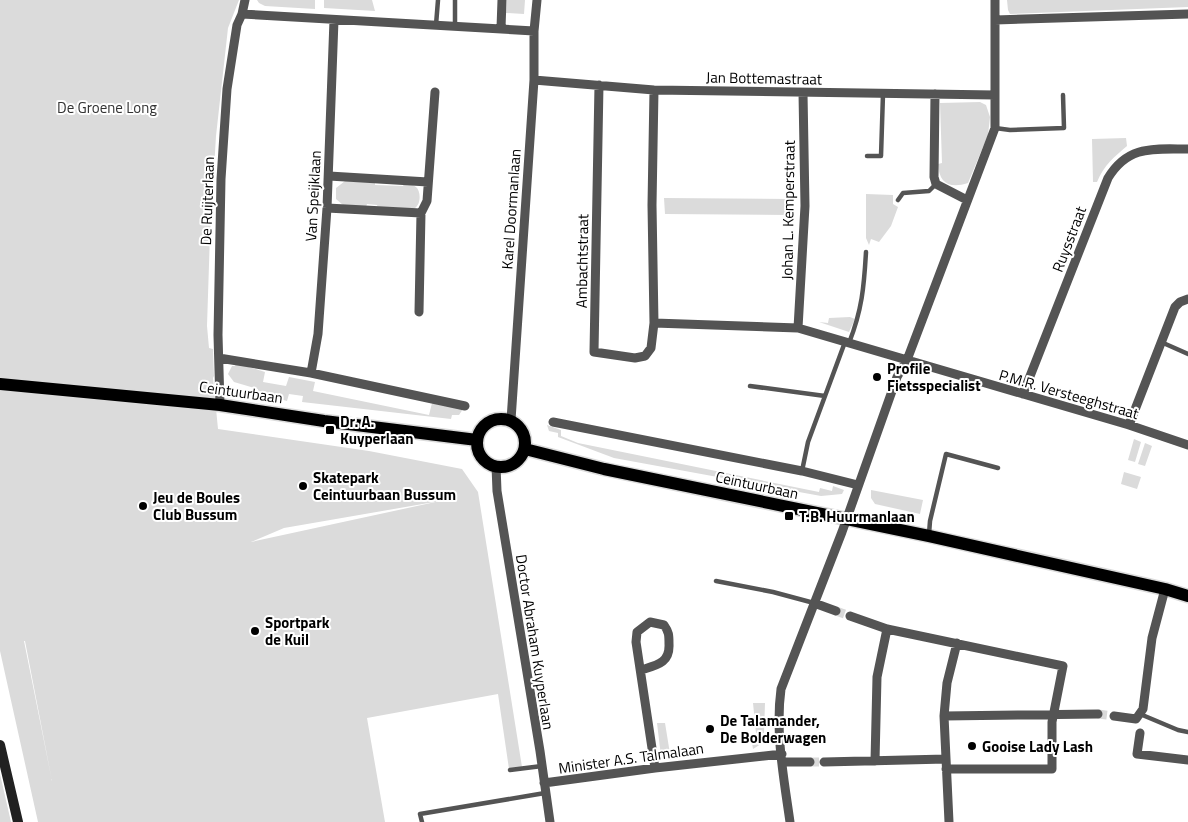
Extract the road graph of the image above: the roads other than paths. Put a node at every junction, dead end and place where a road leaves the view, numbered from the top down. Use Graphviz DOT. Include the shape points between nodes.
graph roads {
  1 [pos="245,0"];
  2 [pos="438,0"];
  3 [pos="455,0"];
  4 [pos="502,0"];
  5 [pos="537,0"];
  6 [pos="995,0"];
  7 [pos="242,14"];
  8 [pos="1188,14"];
  9 [pos="334,20"];
  10 [pos="995,20"];
  11 [pos="436,25"];
  12 [pos="455,26"];
  13 [pos="501,28"];
  14 [pos="534,31"];
  15 [pos="534,80"];
  16 [pos="599,85"];
  17 [pos="654,90"];
  18 [pos="435,92"];
  19 [pos="802,93"];
  20 [pos="883,94"];
  21 [pos="935,94"];
  22 [pos="995,95"];
  23 [pos="1063,95"];
  24 [pos="996,128"];
  25 [pos="1188,149"];
  26 [pos="868,156"];
  27 [pos="329,176"];
  28 [pos="428,182"];
  29 [pos="936,184"];
  30 [pos="898,200"];
  31 [pos="967,200"];
  32 [pos="327,208"];
  33 [pos="421,213"];
  34 [pos="866,252"];
  35 [pos="1188,300"];
  36 [pos="419,312"];
  37 [pos="654,323"];
  38 [pos="798,328"];
  39 [pos="847,342"];
  40 [pos="1161,342"];
  41 [pos="1188,354"];
  42 [pos="219,358"];
  43 [pos="907,360"];
  44 [pos="311,373"];
  45 [pos="0,384"];
  46 [pos="750,386"];
  47 [pos="1024,394"];
  48 [pos="825,396"];
  49 [pos="220,405"];
  50 [pos="464,406"];
  51 [pos="510,420"];
  52 [pos="554,422"];
  53 [pos="1129,425"];
  54 [pos="477,440"];
  55 [pos="1188,444"];
  56 [pos="525,449"];
  57 [pos="496,466"];
  58 [pos="998,468"];
  59 [pos="802,471"];
  60 [pos="858,485"];
  61 [pos="846,519"];
  62 [pos="929,536"];
  63 [pos="716,581"];
  64 [pos="1165,589"];
  65 [pos="1188,596"];
  66 [pos="814,603"];
  67 [pos="836,611"];
  68 [pos="850,616"];
  69 [pos="888,629"];
  70 [pos="957,643"];
  71 [pos="641,670"];
  72 [pos="1053,714"];
  73 [pos="1098,714"];
  74 [pos="944,716"];
  75 [pos="1114,716"];
  76 [pos="1138,716"];
  77 [pos="1188,732"];
  78 [pos="1140,733"];
  79 [pos="0,745"];
  80 [pos="782,758"];
  81 [pos="946,759"];
  82 [pos="1188,760"];
  83 [pos="875,761"];
  84 [pos="810,762"];
  85 [pos="824,762"];
  86 [pos="542,766"];
  87 [pos="655,768"];
  88 [pos="946,769"];
  89 [pos="510,770"];
  90 [pos="544,783"];
  91 [pos="546,793"];
  92 [pos="18,822"];
  93 [pos="422,822"];
  94 [pos="550,822"];
  95 [pos="790,822"];
  96 [pos="949,822"];
  1 -- 7 [label="street, De Ruijterlaan"];
  2 -- 11 [label="lane"];
  3 -- 12 [label="lane"];
  4 -- 13 [label="street"];
  5 -- 14 [label="street, Karel Doormanlaan"];
  6 -- 10 [label="street"];
  7 -- 9 [label="street"];
  7 -- 42 [label="street, De Ruijterlaan" via="237,25 227,89 220,179"];
  8 -- 10 [label="street"];
  9 -- 11 [label="street"];
  9 -- 27 [label="street, Van Speijklaan"];
  10 -- 22 [label="street"];
  11 -- 12 [label="street"];
  12 -- 13 [label="street"];
  13 -- 14 [label="street"];
  14 -- 15 [label="street, Karel Doormanlaan"];
  15 -- 16 [label="street, Jan Bottemastraat"];
  15 -- 51 [label="street, Karel Doormanlaan"];
  16 -- 17 [label="street, Jan Bottemastraat"];
  16 -- 37 [label="street, Ambachtstraat" via="594,352 635,358 645,356 651,348"];
  17 -- 19 [label="street, Jan Bottemastraat"];
  17 -- 37 [label="street"];
  18 -- 28 [label="street"];
  19 -- 20 [label="street, Jan Bottemastraat"];
  19 -- 38 [label="street, Johan L. Kemperstraat" via="805,206"];
  20 -- 21 [label="street, Jan Bottemastraat"];
  20 -- 26 [label="lane" via="881,156"];
  21 -- 22 [label="street, Jan Bottemastraat"];
  21 -- 29 [label="street"];
  22 -- 24 [label="street"];
  23 -- 24 [label="lane" via="1064,128"];
  24 -- 31 [label="street"];
  25 -- 47 [label="street, Ruysstraat" via="1153,149 1130,155 1113,170"];
  27 -- 28 [label="street"];
  27 -- 32 [label="street, Van Speijklaan"];
  28 -- 33 [label="street" via="427,201"];
  29 -- 30 [label="lane" via="928,190 903,193"];
  29 -- 31 [label="street"];
  31 -- 43 [label="street"];
  32 -- 33 [label="street"];
  32 -- 44 [label="street, Van Speijklaan" via="318,334"];
  33 -- 36 [label="street"];
  34 -- 39 [label="lane" via="861,309"];
  35 -- 40 [label="street" via="1174,307"];
  37 -- 38 [label="street, P.M.R. Versteeghstraat"];
  38 -- 39 [label="street, P.M.R. Versteeghstraat"];
  39 -- 43 [label="street, P.M.R. Versteeghstraat"];
  39 -- 48 [label="lane"];
  40 -- 41 [label="lane"];
  40 -- 53 [label="street"];
  42 -- 44 [label="street, Ceintuurbaan"];
  42 -- 49 [label="street, De Ruijterlaan"];
  43 -- 47 [label="street, P.M.R. Versteeghstraat"];
  43 -- 60 [label="street"];
  44 -- 50 [label="street, Ceintuurbaan"];
  45 -- 49 [label="main road, Ceintuurbaan"];
  46 -- 48 [label="lane"];
  47 -- 53 [label="street, P.M.R. Versteeghstraat"];
  48 -- 59 [label="lane" via="808,442"];
  49 -- 54 [label="main road, Ceintuurbaan"];
  51 -- 54 [label="main road" via="491,421 482,428"];
  51 -- 56 [label="main road" via="523,432"];
  52 -- 59 [label="street, Ceintuurbaan"];
  53 -- 55 [label="street, P.M.R. Versteeghstraat"];
  54 -- 57 [label="main road" via="482,458"];
  56 -- 57 [label="main road" via="514,464"];
  56 -- 61 [label="main road, Ceintuurbaan" via="604,469"];
  57 -- 86 [label="street, Doctor Abraham Kuyperlaan" via="497,491"];
  58 -- 62 [label="lane" via="946,454"];
  59 -- 60 [label="street, Ceintuurbaan"];
  60 -- 61 [label="street"];
  61 -- 62 [label="main road, Ceintuurbaan"];
  61 -- 66 [label="street"];
  62 -- 64 [label="main road, Ceintuurbaan"];
  63 -- 66 [label="lane"];
  64 -- 65 [label="main road, Ceintuurbaan"];
  64 -- 76 [label="street" via="1152,638 1143,709"];
  66 -- 67 [label="street"];
  66 -- 80 [label="street" via="781,689 778,709"];
  68 -- 69 [label="street"];
  69 -- 70 [label="street"];
  69 -- 83 [label="street" via="877,677"];
  70 -- 72 [label="street" via="1063,666"];
  70 -- 74 [label="street" via="947,683"];
  71 -- 71 [label="street" via="665,660 670,652 669,632 664,625 650,622 637,632"];
  71 -- 87 [label="street"];
  72 -- 73 [label="street"];
  72 -- 74 [label="street"];
  72 -- 88 [label="street" via="1052,769"];
  74 -- 81 [label="street"];
  75 -- 76 [label="street"];
  76 -- 77 [label="lane"];
  78 -- 82 [label="street" via="1137,754"];
  79 -- 92 [label="street"];
  80 -- 84 [label="street, Minister A.S. Talmalaan"];
  80 -- 87 [label="street, Minister A.S. Talmalaan" via="763,755"];
  80 -- 95 [label="street"];
  81 -- 83 [label="street"];
  81 -- 88 [label="street"];
  83 -- 85 [label="street"];
  86 -- 89 [label="lane"];
  86 -- 90 [label="street, Doctor Abraham Kuyperlaan"];
  87 -- 90 [label="street, Minister A.S. Talmalaan"];
  88 -- 96 [label="street"];
  90 -- 91 [label="street, Doctor Abraham Kuyperlaan"];
  91 -- 93 [label="lane" via="420,814"];
  91 -- 94 [label="street, Doctor Abraham Kuyperlaan"];
}
